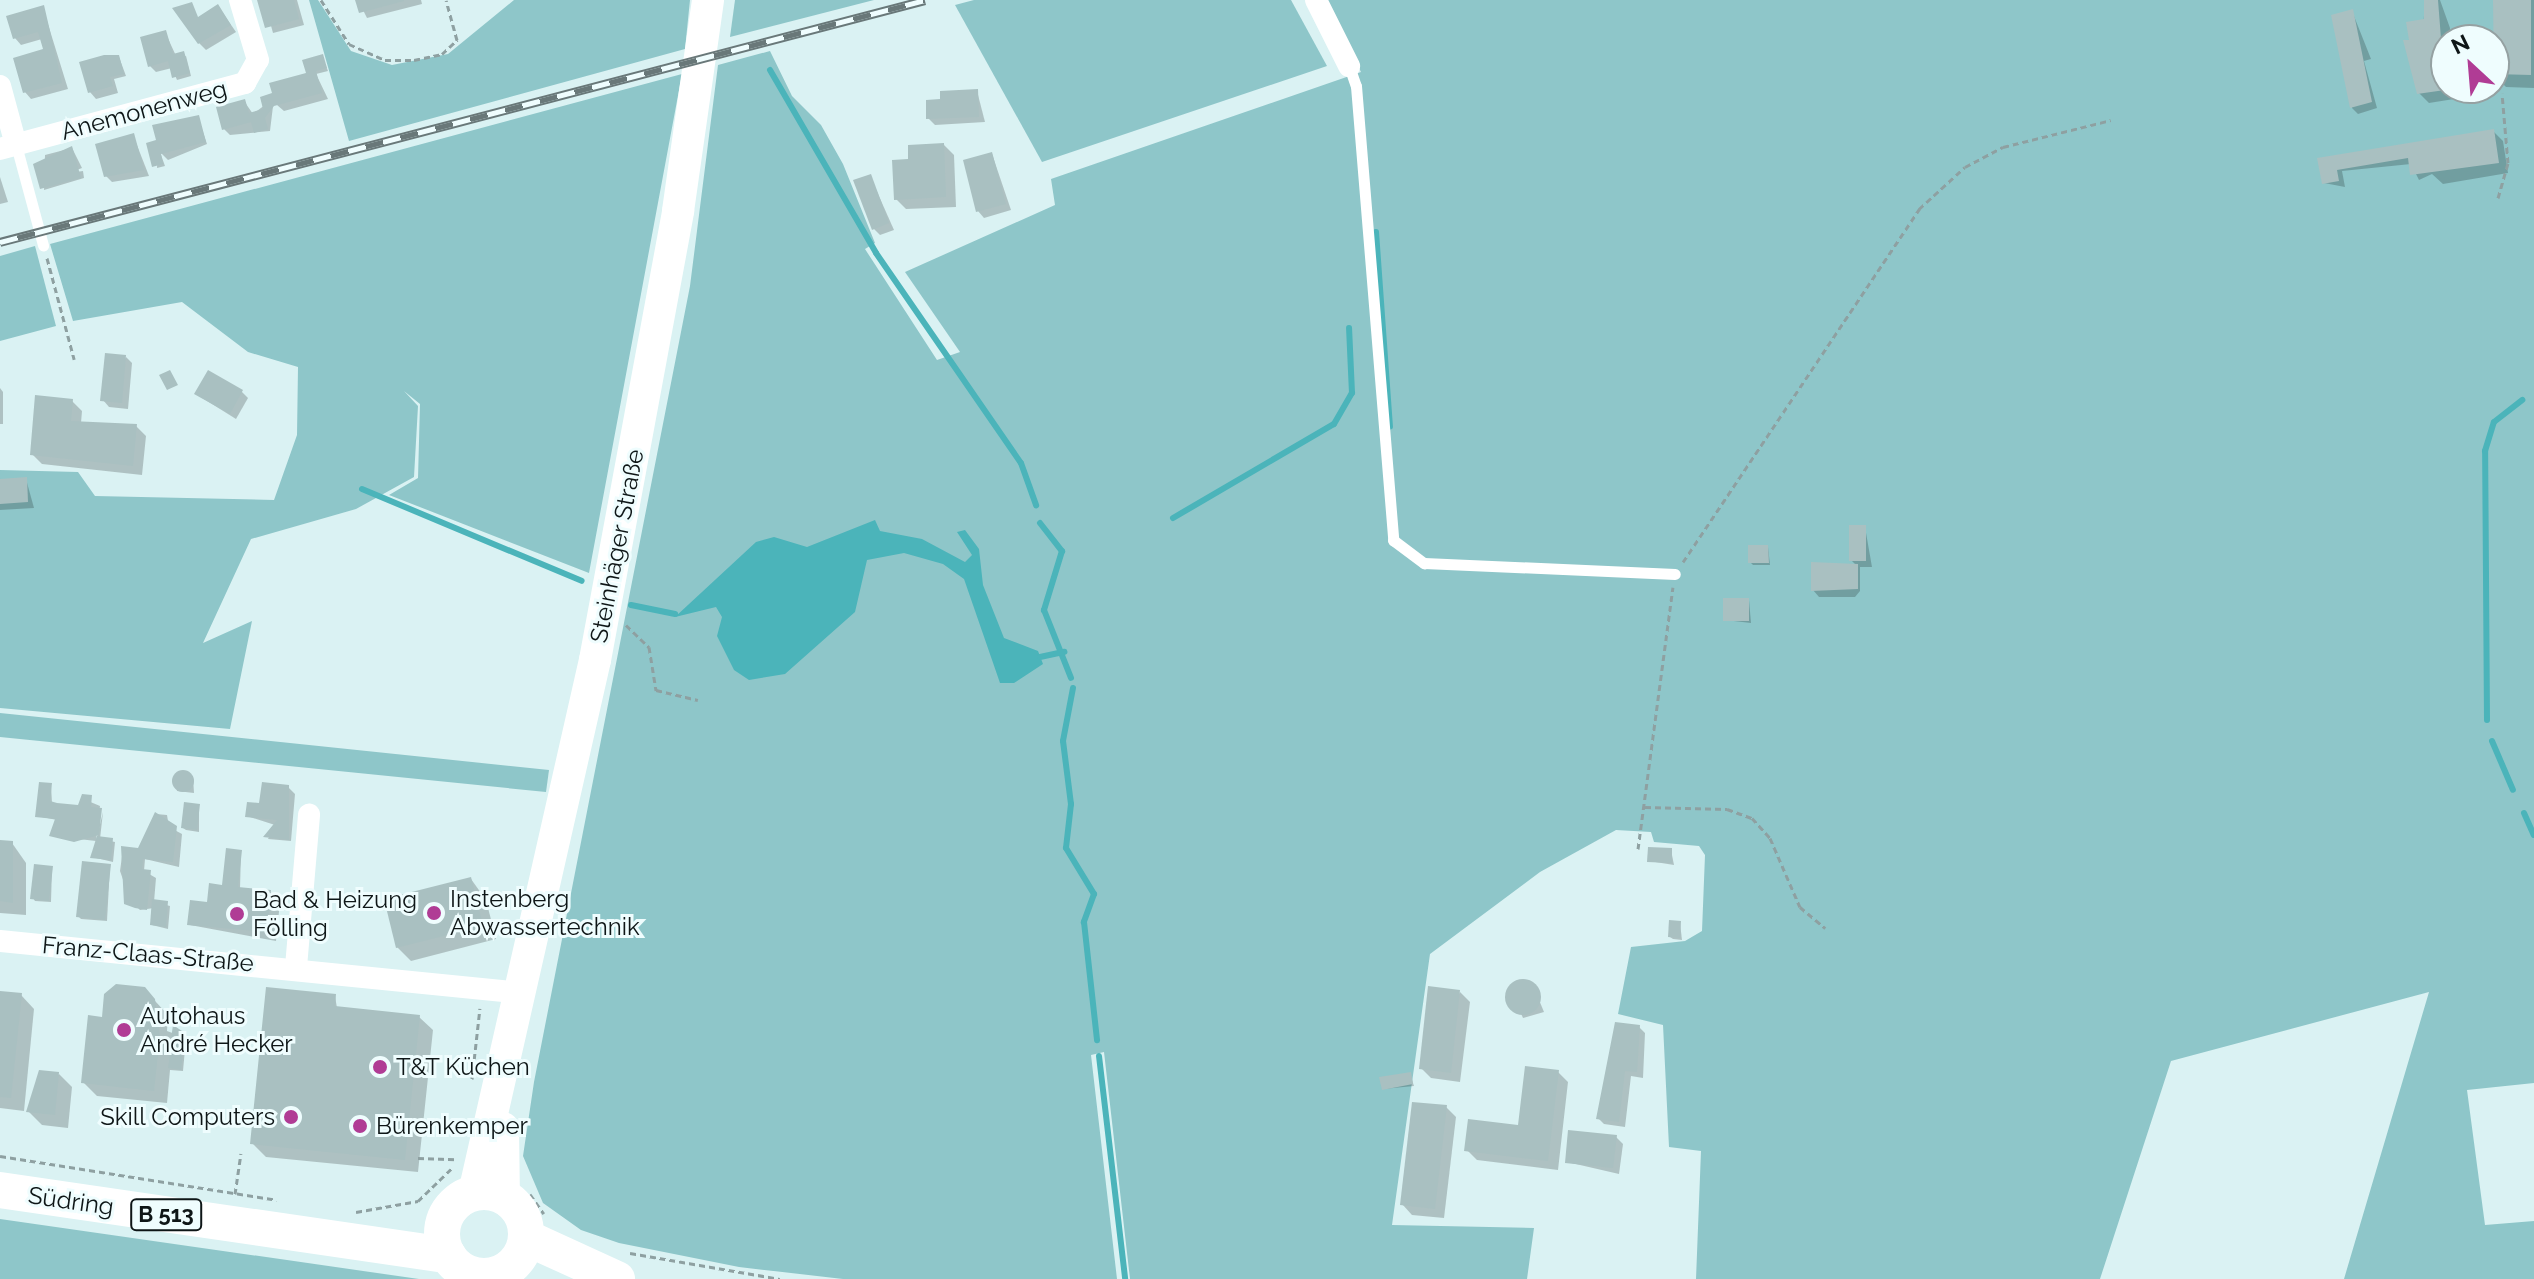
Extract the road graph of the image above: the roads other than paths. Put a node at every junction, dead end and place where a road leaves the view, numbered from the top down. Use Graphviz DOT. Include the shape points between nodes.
graph roads {
  1 [pos="240,0"];
  2 [pos="708,0"];
  3 [pos="1316,0"];
  4 [pos="1349,66"];
  5 [pos="0,86"];
  6 [pos="8,147"];
  7 [pos="43,245"];
  8 [pos="1675,574"];
  9 [pos="309,815"];
  10 [pos="0,941"];
  11 [pos="296,967"];
  12 [pos="522,993"];
  13 [pos="480,1170"];
  14 [pos="0,1190"];
  15 [pos="445,1218"];
  16 [pos="338,1224"];
  17 [pos="530,1241"];
  18 [pos="448,1255"];
  19 [pos="622,1266"];
  20 [pos="566,1279"];
  1 -- 6 [label="street, Anemonenweg" via="258,60 245,83"];
  2 -- 12 [label="main road, Steinhäger Straße" via="676,226 603,618"];
  3 -- 4 [label="street"];
  4 -- 8 [label="lane" via="1356,86 1393,540 1424,563"];
  5 -- 6 [label="street"];
  6 -- 7 [label="lane"];
  9 -- 11 [label="street"];
  10 -- 11 [label="street, Franz-Claas-Straße"];
  11 -- 12 [label="street, Franz-Claas-Straße"];
  12 -- 13 [label="main road, Steinhäger Straße"];
  13 -- 15 [label="main road"];
  13 -- 17 [label="main road" via="517,1207"];
  14 -- 16 [label="main road, Südring / B 513"];
  15 -- 16 [label="main road, Südring / B 513"];
  15 -- 18 [label="main road"];
  16 -- 18 [label="main road, Südring / B 513"];
  17 -- 18 [label="main road" via="478,1276"];
  17 -- 19 [label="main road"];
  17 -- 20 [label="main road"];
}
